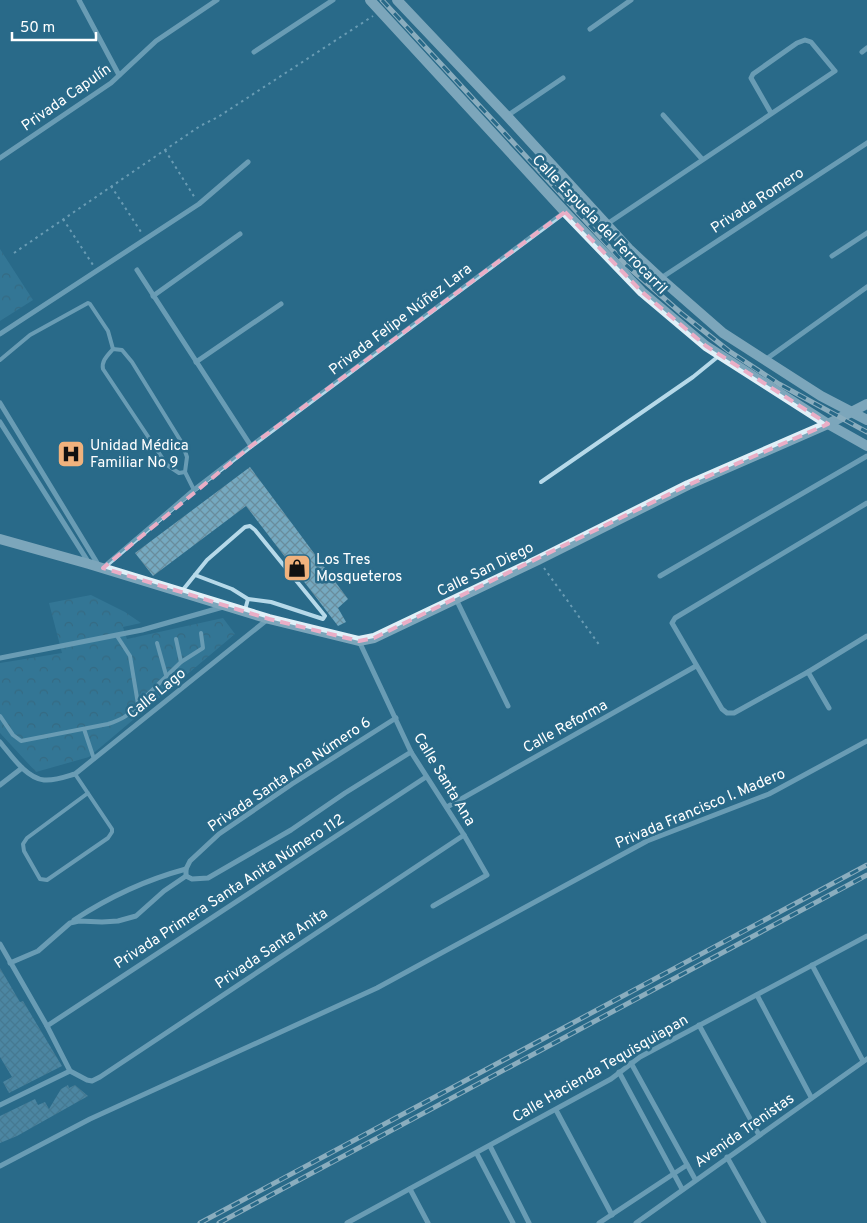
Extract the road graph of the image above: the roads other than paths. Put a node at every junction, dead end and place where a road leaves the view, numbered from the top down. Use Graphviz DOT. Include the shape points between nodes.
graph roads {
  1 [pos="79,0"];
  2 [pos="217,0"];
  3 [pos="333,0"];
  4 [pos="370,0"];
  5 [pos="397,0"];
  6 [pos="631,0"];
  7 [pos="590,29"];
  8 [pos="254,52"];
  9 [pos="119,75"];
  10 [pos="564,78"];
  11 [pos="771,113"];
  12 [pos="663,115"];
  13 [pos="507,116"];
  14 [pos="867,143"];
  15 [pos="0,158"];
  16 [pos="702,159"];
  17 [pos="248,162"];
  18 [pos="565,212"];
  19 [pos="607,224"];
  20 [pos="867,233"];
  21 [pos="240,234"];
  22 [pos="832,256"];
  23 [pos="136,270"];
  24 [pos="660,278"];
  25 [pos="867,287"];
  26 [pos="153,296"];
  27 [pos="280,304"];
  28 [pos="0,334"];
  29 [pos="113,349"];
  30 [pos="720,356"];
  31 [pos="0,360"];
  32 [pos="765,360"];
  33 [pos="196,362"];
  34 [pos="0,404"];
  35 [pos="867,404"];
  36 [pos="851,413"];
  37 [pos="867,420"];
  38 [pos="0,422"];
  39 [pos="828,424"];
  40 [pos="250,446"];
  41 [pos="867,446"];
  42 [pos="867,456"];
  43 [pos="185,472"];
  44 [pos="541,482"];
  45 [pos="194,490"];
  46 [pos="867,503"];
  47 [pos="0,539"];
  48 [pos="97,566"];
  49 [pos="195,575"];
  50 [pos="660,576"];
  51 [pos="182,591"];
  52 [pos="248,599"];
  53 [pos="456,599"];
  54 [pos="228,605"];
  55 [pos="244,610"];
  56 [pos="269,618"];
  57 [pos="201,634"];
  58 [pos="117,636"];
  59 [pos="867,636"];
  60 [pos="176,638"];
  61 [pos="359,641"];
  62 [pos="157,643"];
  63 [pos="0,658"];
  64 [pos="181,662"];
  65 [pos="696,666"];
  66 [pos="808,672"];
  67 [pos="166,675"];
  68 [pos="138,704"];
  69 [pos="508,706"];
  70 [pos="829,708"];
  71 [pos="0,716"];
  72 [pos="396,718"];
  73 [pos="84,729"];
  74 [pos="867,741"];
  75 [pos="0,742"];
  76 [pos="411,752"];
  77 [pos="94,759"];
  78 [pos="22,768"];
  79 [pos="75,774"];
  80 [pos="426,776"];
  81 [pos="0,785"];
  82 [pos="88,793"];
  83 [pos="447,807"];
  84 [pos="464,835"];
  85 [pos="186,869"];
  86 [pos="186,876"];
  87 [pos="433,906"];
  88 [pos="70,923"];
  89 [pos="867,936"];
  90 [pos="0,944"];
  91 [pos="10,963"];
  92 [pos="812,965"];
  93 [pos="756,995"];
  94 [pos="699,1025"];
  95 [pos="47,1026"];
  96 [pos="865,1060"];
  97 [pos="631,1063"];
  98 [pos="70,1071"];
  99 [pos="619,1072"];
  100 [pos="0,1096"];
  101 [pos="811,1097"];
  102 [pos="2,1104"];
  103 [pos="556,1110"];
  104 [pos="759,1134"];
  105 [pos="490,1146"];
  106 [pos="477,1154"];
  107 [pos="727,1157"];
  108 [pos="687,1165"];
  109 [pos="0,1166"];
  110 [pos="674,1174"];
  111 [pos="695,1180"];
  112 [pos="410,1189"];
  113 [pos="682,1189"];
  114 [pos="612,1215"];
  115 [pos="347,1223"];
  116 [pos="428,1223"];
  117 [pos="513,1223"];
  118 [pos="529,1223"];
  119 [pos="599,1223"];
  120 [pos="636,1223"];
  121 [pos="764,1223"];
  1 -- 9 [label="street"];
  2 -- 9 [label="street, Privada Capulín" via="156,41"];
  3 -- 8 [label="street"];
  4 -- 18 [label="street, Calle Espuela del Ferrocarril"];
  5 -- 13 [label="street, Calle Espuela del Ferrocarril"];
  6 -- 7 [label="street"];
  9 -- 15 [label="street, Privada Capulín"];
  10 -- 13 [label="street"];
  11 -- 11 [label="street" via="751,78 753,74 797,43 811,42 835,71"];
  11 -- 16 [label="street"];
  12 -- 16 [label="street"];
  13 -- 19 [label="street, Calle Espuela del Ferrocarril"];
  14 -- 24 [label="street, Privada Romero"];
  16 -- 19 [label="street"];
  17 -- 28 [label="street" via="199,204"];
  18 -- 30 [label="street, Calle Espuela del Ferrocarril" via="642,292"];
  18 -- 40 [label="street, Privada Felipe Núñez Lara"];
  19 -- 24 [label="street, Calle Espuela del Ferrocarril"];
  20 -- 22 [label="street"];
  21 -- 26 [label="street"];
  23 -- 26 [label="street"];
  24 -- 32 [label="street, Calle Espuela del Ferrocarril" via="723,332"];
  25 -- 32 [label="street"];
  26 -- 33 [label="street"];
  27 -- 33 [label="street"];
  29 -- 31 [label="lane" via="108,331 88,304 30,335"];
  29 -- 43 [label="lane" via="122,350 132,362 182,443 187,456"];
  29 -- 43 [label="lane" via="105,359 103,369 167,465 179,473"];
  30 -- 39 [label="street, Calle Espuela del Ferrocarril"];
  30 -- 44 [label="lane"];
  32 -- 36 [label="street, Calle Espuela del Ferrocarril"];
  33 -- 40 [label="street"];
  34 -- 48 [label="street"];
  35 -- 36 [label="street, Calle San Diego"];
  36 -- 37 [label="street, Calle Espuela del Ferrocarril"];
  36 -- 39 [label="street, Calle San Diego"];
  38 -- 48 [label="street"];
  39 -- 41 [label="street, Calle Espuela del Ferrocarril"];
  39 -- 53 [label="street, Calle San Diego" via="688,485"];
  40 -- 45 [label="street, Privada Felipe Núñez Lara"];
  42 -- 50 [label="street"];
  43 -- 45 [label="lane"];
  45 -- 48 [label="street, Privada Felipe Núñez Lara"];
  46 -- 65 [label="street" via="675,618 672,623"];
  47 -- 48 [label="street"];
  48 -- 51 [label="street"];
  49 -- 51 [label="lane"];
  49 -- 52 [label="lane" via="232,589"];
  49 -- 52 [label="lane" via="213,554 250,526 325,616 322,619 271,602"];
  51 -- 54 [label="street"];
  52 -- 55 [label="lane"];
  53 -- 61 [label="street, Calle San Diego" via="374,638"];
  53 -- 69 [label="street"];
  54 -- 55 [label="street"];
  54 -- 58 [label="street"];
  55 -- 56 [label="street"];
  56 -- 61 [label="street"];
  56 -- 77 [label="street, Calle Lago"];
  57 -- 64 [label="lane" via="203,648"];
  58 -- 63 [label="street"];
  58 -- 68 [label="lane" via="130,656"];
  59 -- 66 [label="street"];
  60 -- 64 [label="lane"];
  61 -- 72 [label="street, Calle Santa Ana"];
  62 -- 67 [label="lane"];
  64 -- 67 [label="lane"];
  65 -- 66 [label="street" via="727,713 734,713"];
  65 -- 83 [label="street, Calle Reforma"];
  66 -- 70 [label="street"];
  67 -- 68 [label="lane"];
  68 -- 73 [label="lane" via="120,720"];
  71 -- 73 [label="lane" via="21,741"];
  72 -- 76 [label="street, Calle Santa Ana"];
  72 -- 85 [label="street, Privada Santa Ana Número 6" via="219,834 190,861"];
  73 -- 77 [label="lane"];
  74 -- 109 [label="street, Privada Francisco I. Madero" via="770,794 647,841 377,988 90,1119"];
  75 -- 78 [label="street"];
  76 -- 80 [label="street, Calle Santa Ana"];
  76 -- 86 [label="street" via="291,830 208,878 192,880"];
  77 -- 79 [label="street, Calle Lago"];
  78 -- 79 [label="street, Calle Lago" via="42,780"];
  78 -- 81 [label="street"];
  79 -- 82 [label="lane"];
  80 -- 83 [label="street, Calle Santa Ana"];
  80 -- 95 [label="street, Privada Primera Santa Anita Número 112"];
  82 -- 82 [label="lane" via="112,829 111,835 47,880 40,879 23,844"];
  83 -- 84 [label="street, Calle Santa Ana"];
  84 -- 87 [label="street, Calle Santa Ana" via="487,875"];
  84 -- 98 [label="street, Privada Santa Anita" via="108,1072 92,1081"];
  85 -- 86 [label="street"];
  85 -- 88 [label="street" via="121,892"];
  86 -- 88 [label="street" via="136,916 118,921"];
  88 -- 91 [label="street" via="38,951"];
  89 -- 92 [label="street, Calle Hacienda Tequisquiapan"];
  90 -- 91 [label="street"];
  91 -- 95 [label="street"];
  92 -- 93 [label="street, Calle Hacienda Tequisquiapan"];
  92 -- 96 [label="street"];
  93 -- 94 [label="street, Calle Hacienda Tequisquiapan"];
  93 -- 101 [label="street"];
  94 -- 97 [label="street, Calle Hacienda Tequisquiapan"];
  94 -- 104 [label="street"];
  95 -- 98 [label="street"];
  96 -- 101 [label="street, Avenida Trenistas"];
  97 -- 99 [label="street, Calle Hacienda Tequisquiapan"];
  97 -- 108 [label="street"];
  98 -- 102 [label="street"];
  99 -- 103 [label="street, Calle Hacienda Tequisquiapan"];
  99 -- 110 [label="street"];
  100 -- 102 [label="street"];
  101 -- 104 [label="street, Avenida Trenistas"];
  103 -- 105 [label="street, Calle Hacienda Tequisquiapan"];
  103 -- 114 [label="street"];
  104 -- 107 [label="street, Avenida Trenistas"];
  105 -- 106 [label="street, Calle Hacienda Tequisquiapan"];
  105 -- 118 [label="street"];
  106 -- 112 [label="street, Calle Hacienda Tequisquiapan"];
  106 -- 117 [label="street"];
  107 -- 111 [label="street, Avenida Trenistas"];
  107 -- 121 [label="street"];
  108 -- 110 [label="street"];
  108 -- 111 [label="street"];
  110 -- 113 [label="street"];
  110 -- 114 [label="street"];
  111 -- 113 [label="street, Avenida Trenistas"];
  112 -- 115 [label="street, Calle Hacienda Tequisquiapan"];
  112 -- 116 [label="street"];
  113 -- 120 [label="street, Avenida Trenistas"];
  114 -- 119 [label="street"];
}
